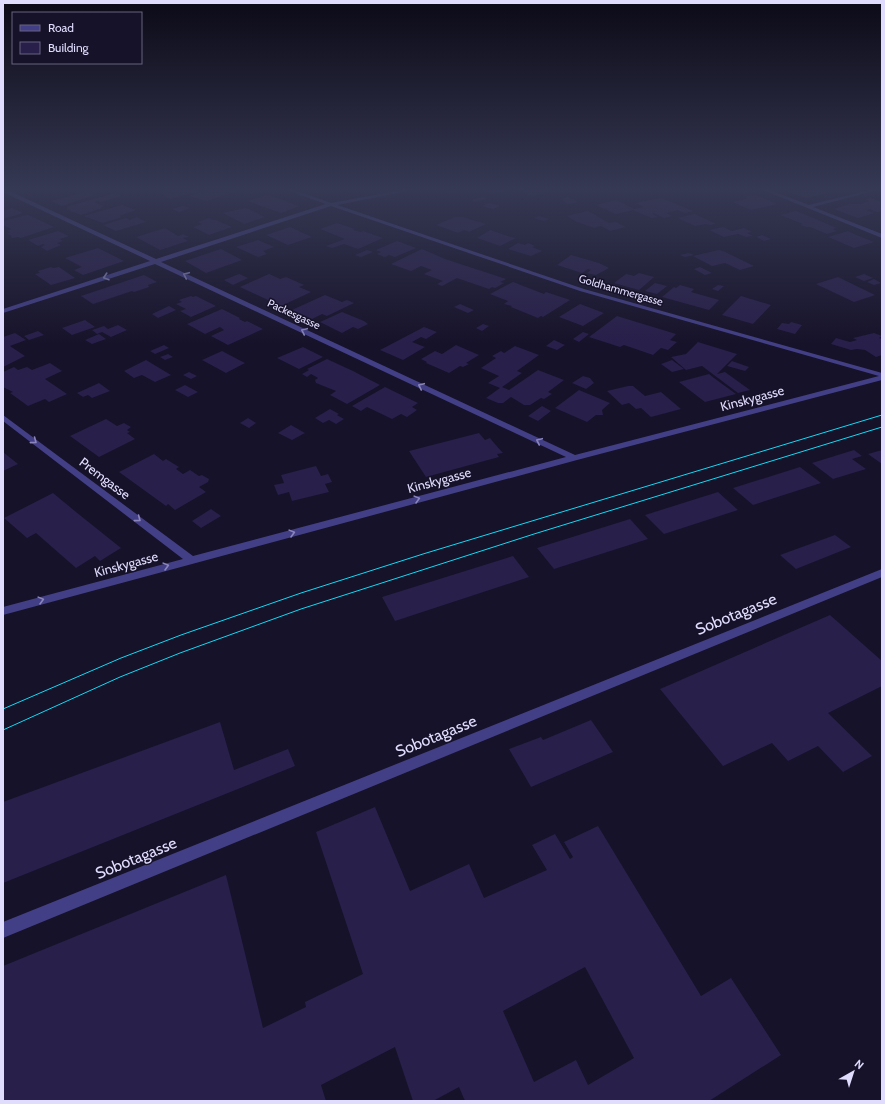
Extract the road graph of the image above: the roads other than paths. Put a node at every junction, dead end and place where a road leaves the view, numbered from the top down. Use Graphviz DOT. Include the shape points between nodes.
graph roads {
  1 [pos="114,242"];
  2 [pos="216,242"];
  3 [pos="441,242"];
  4 [pos="156,261"];
  5 [pos="3,311"];
  6 [pos="882,376"];
  7 [pos="3,417"];
  8 [pos="574,458"];
  9 [pos="191,560"];
  10 [pos="882,573"];
  11 [pos="3,611"];
  12 [pos="3,930"];
  1 -- 4 [label="street, Packesgasse"];
  2 -- 4 [label="street"];
  3 -- 6 [label="street, Goldhammergasse" via="582,290"];
  4 -- 5 [label="street, one-way"];
  8 -- 4 [label="street, Packesgasse, one-way"];
  6 -- 8 [label="street, Kinskygasse"];
  7 -- 9 [label="street, Premgasse, one-way"];
  9 -- 8 [label="street, Kinskygasse, one-way"];
  11 -- 9 [label="street, Kinskygasse, one-way"];
  10 -- 12 [label="street, Sobotagasse"];
}
